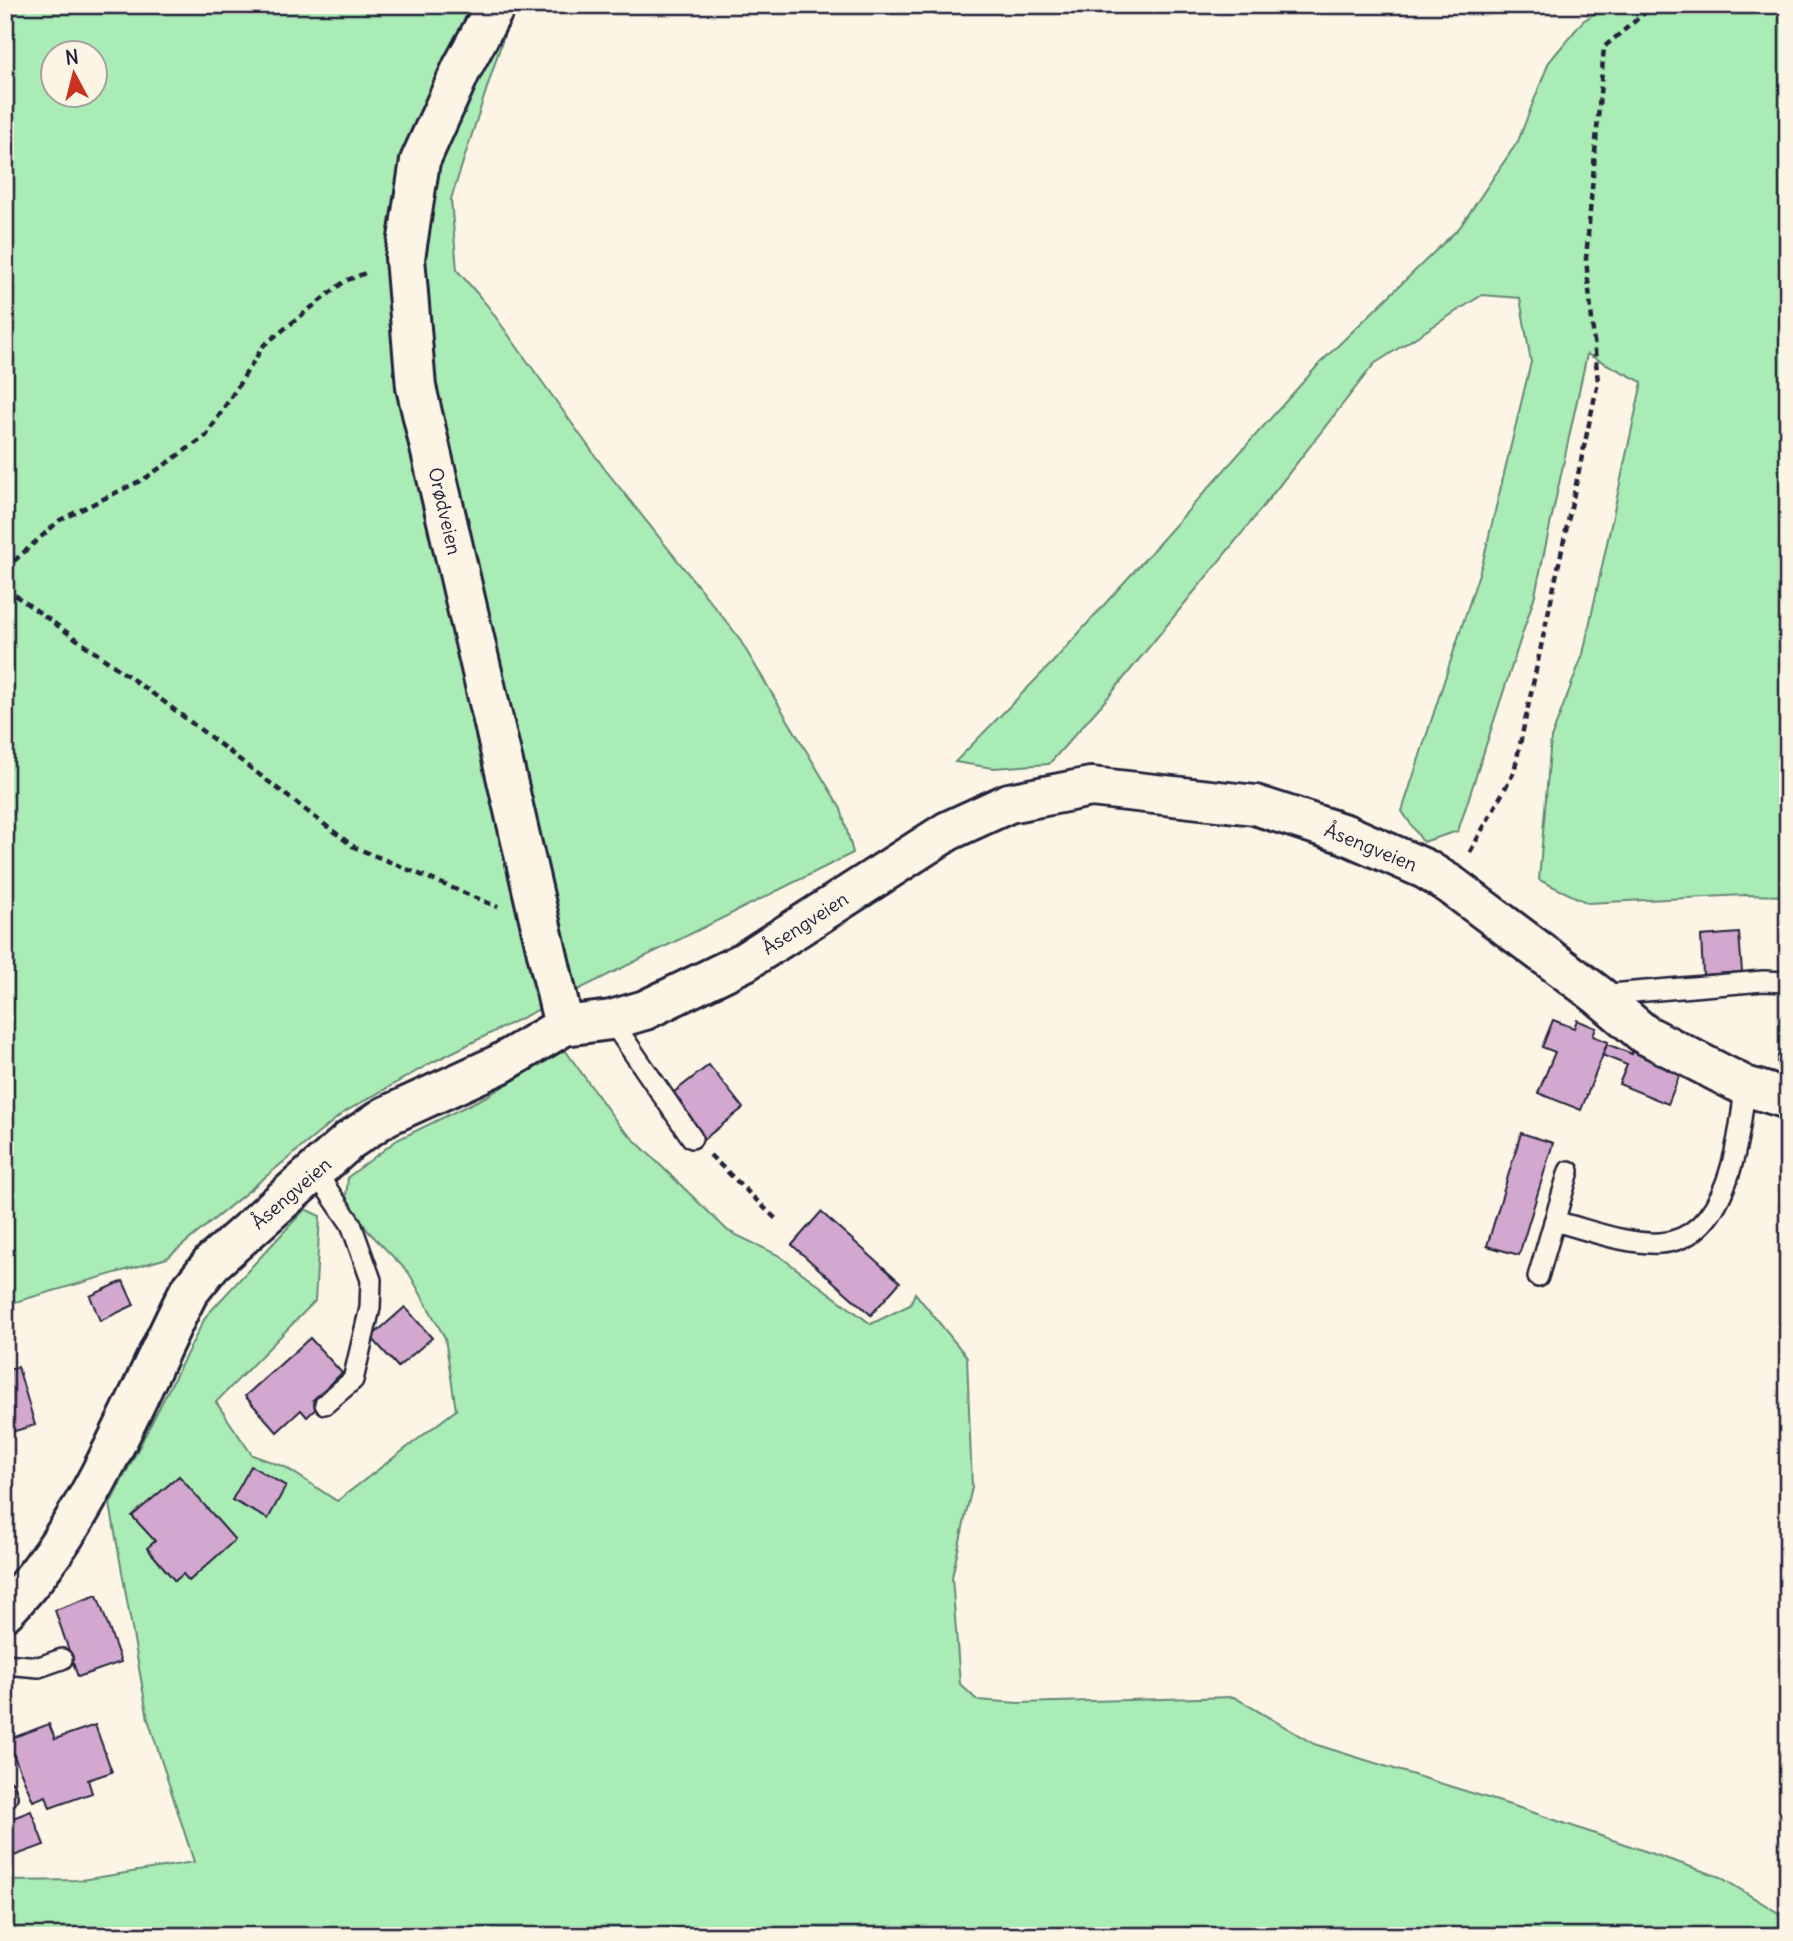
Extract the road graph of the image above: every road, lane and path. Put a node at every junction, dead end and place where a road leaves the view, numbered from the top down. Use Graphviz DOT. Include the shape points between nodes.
graph roads {
  1 [pos="496,5"];
  2 [pos="1654,5"];
  3 [pos="405,258"];
  4 [pos="5,569"];
  5 [pos="5,588"];
  6 [pos="1451,885"];
  7 [pos="541,924"];
  8 [pos="1788,982"];
  9 [pos="1598,995"];
  10 [pos="611,1020"];
  11 [pos="564,1026"];
  12 [pos="1745,1086"];
  13 [pos="1788,1099"];
  14 [pos="692,1138"];
  15 [pos="1569,1171"];
  16 [pos="316,1173"];
  17 [pos="778,1221"];
  18 [pos="1554,1221"];
  19 [pos="1538,1277"];
  20 [pos="325,1404"];
  21 [pos="7,1603"];
  22 [pos="62,1659"];
  23 [pos="5,1664"];
  1 -- 3 [label="street, Orødveien" via="419,161"];
  2 -- 6 [label="path" via="1604,47 1586,259 1598,382 1514,772"];
  3 -- 4 [label="path" via="345,281 264,345 206,436 144,479 60,520"];
  3 -- 7 [label="street, Orødveien" via="416,387"];
  5 -- 7 [label="path" via="354,848"];
  6 -- 9 [label="street, Åsengveien"];
  6 -- 10 [label="street, Åsengveien" via="1345,834 1255,804 1091,787 1009,803 947,831 744,962 645,1010"];
  7 -- 11 [label="street, Orødveien"];
  8 -- 9 [label="lane"];
  9 -- 12 [label="street, Åsengveien" via="1644,1034"];
  10 -- 11 [label="street, Åsengveien"];
  10 -- 14 [label="lane"];
  11 -- 16 [label="street, Åsengveien" via="500,1064 386,1116 350,1140"];
  12 -- 13 [label="street, Åsengveien"];
  12 -- 18 [label="lane" via="1741,1128 1720,1195 1705,1221 1692,1231 1659,1243"];
  14 -- 17 [label="path"];
  15 -- 18 [label="lane"];
  16 -- 20 [label="lane" via="351,1224 371,1280 370,1308 354,1380"];
  16 -- 21 [label="street, Åsengveien" via="212,1263 188,1293 73,1522 36,1578"];
  18 -- 19 [label="lane"];
  22 -- 23 [label="lane" via="39,1667"];
}
